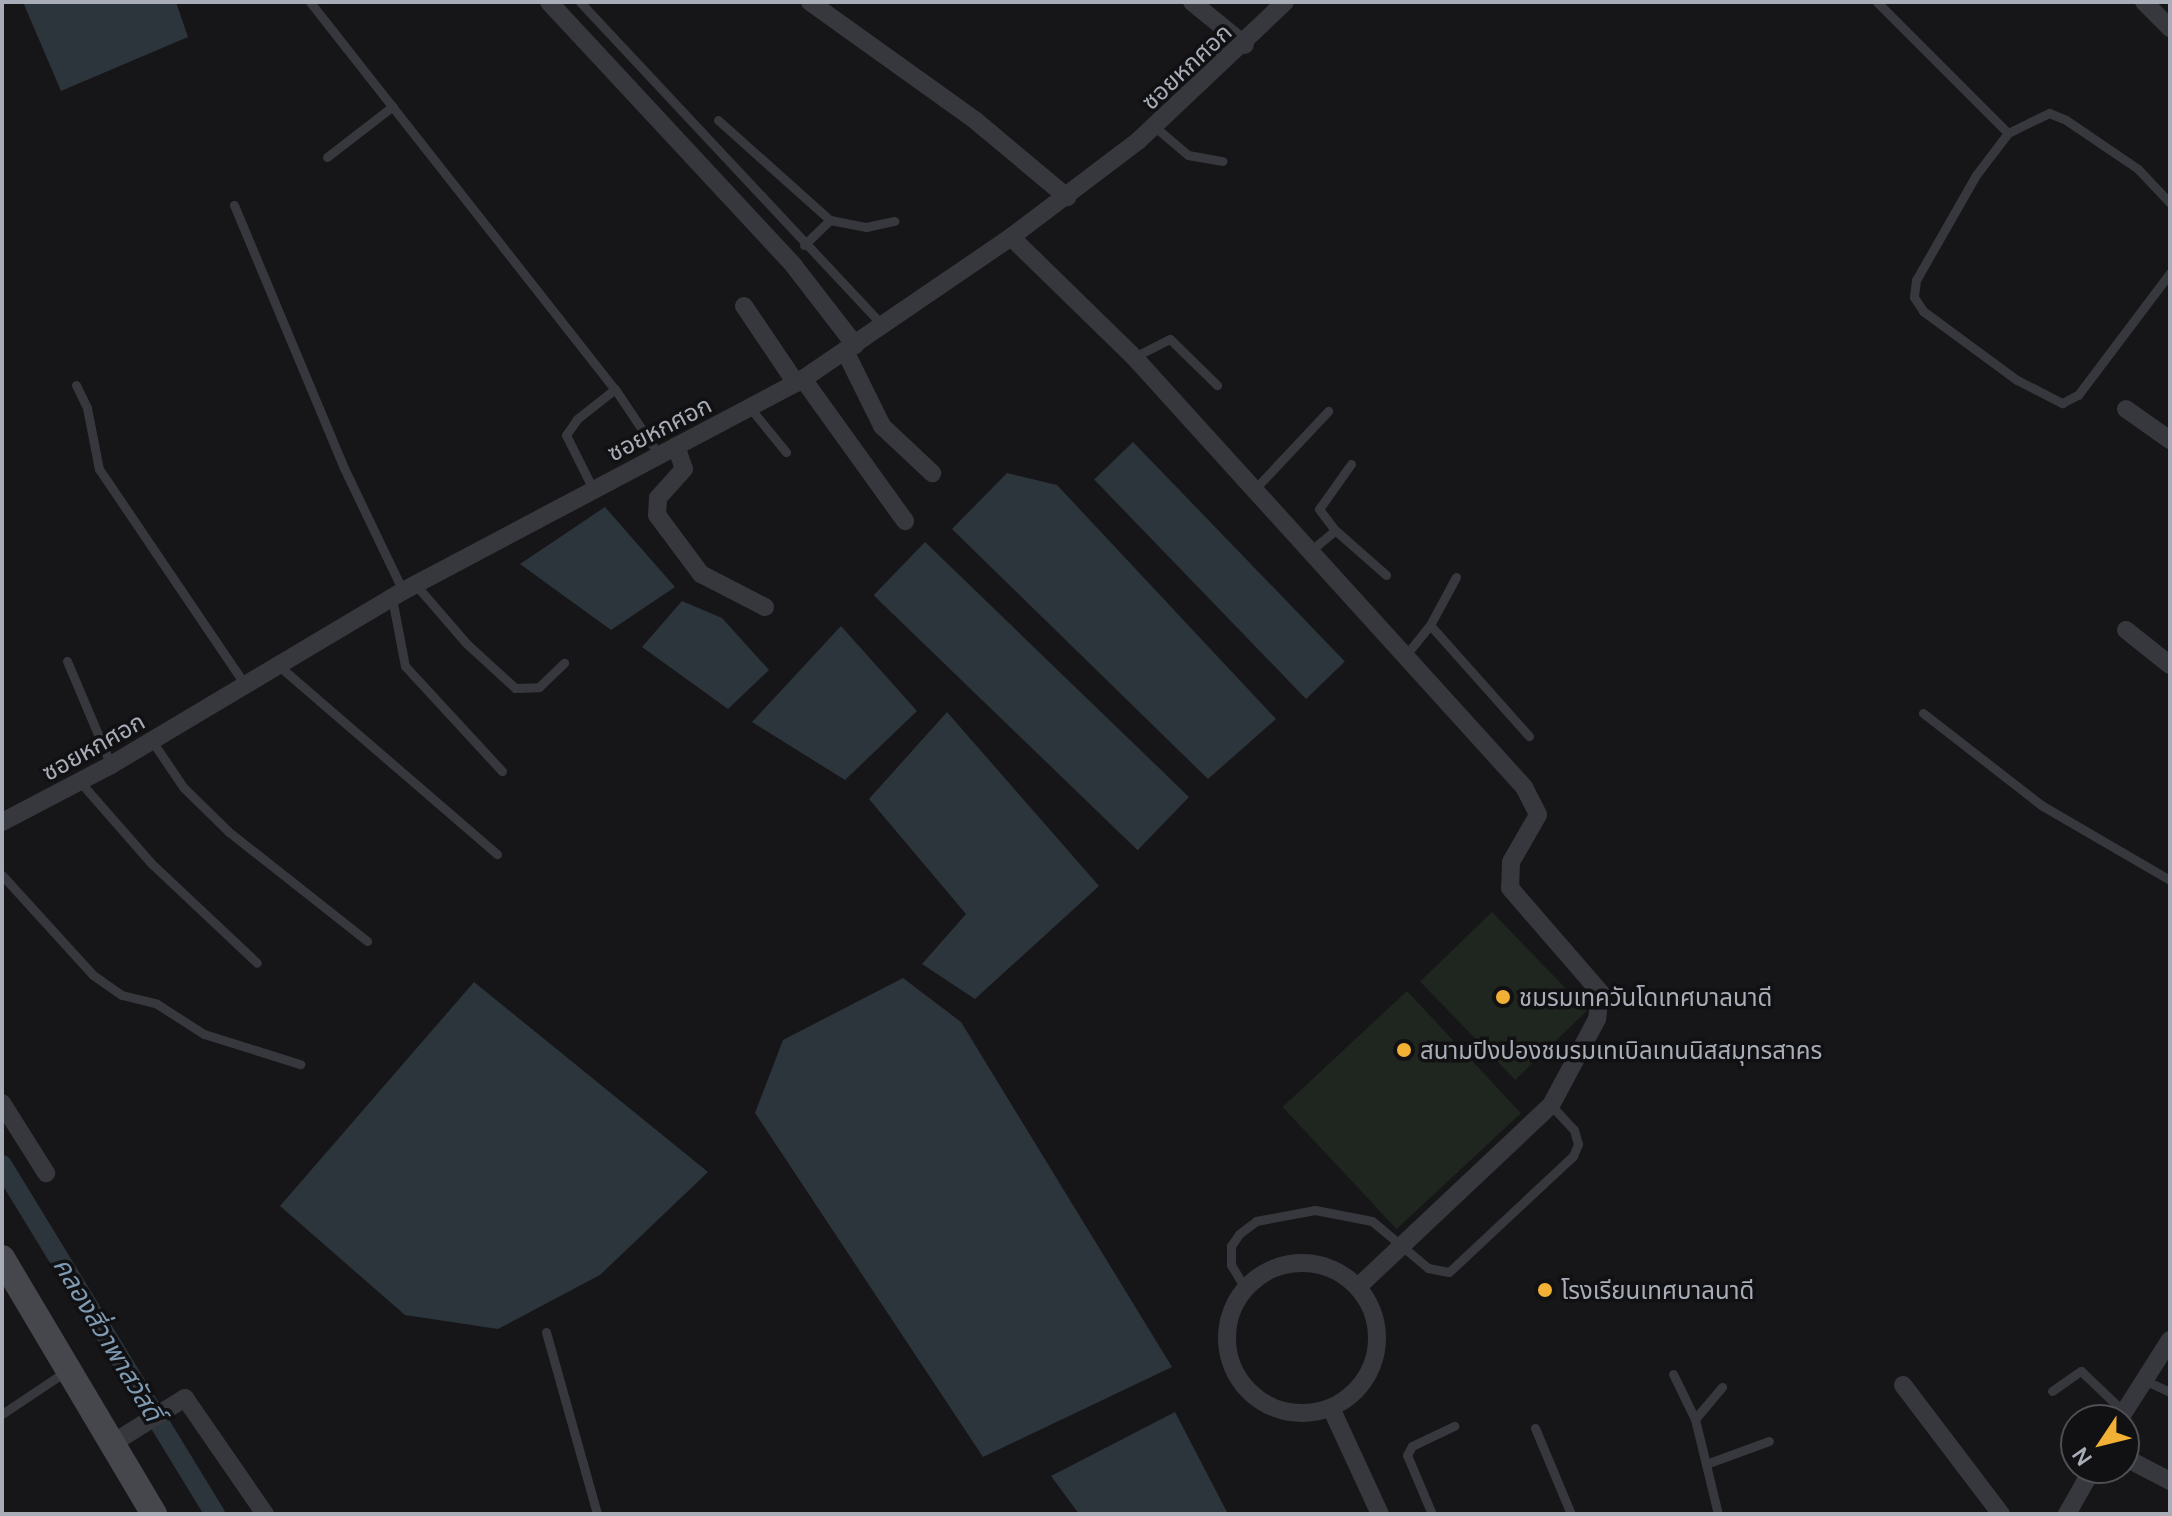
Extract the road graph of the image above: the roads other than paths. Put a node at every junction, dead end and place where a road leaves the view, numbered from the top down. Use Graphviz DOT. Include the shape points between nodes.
graph roads {
  1 [pos="310,2"];
  2 [pos="549,2"];
  3 [pos="580,2"];
  4 [pos="810,2"];
  5 [pos="1192,2"];
  6 [pos="1285,2"];
  7 [pos="1877,2"];
  8 [pos="2144,2"];
  9 [pos="834,9"];
  10 [pos="2170,28"];
  11 [pos="1239,40"];
  12 [pos="393,106"];
  13 [pos="718,120"];
  14 [pos="1155,127"];
  15 [pos="2008,133"];
  16 [pos="327,157"];
  17 [pos="1222,161"];
  18 [pos="1055,184"];
  19 [pos="2170,203"];
  20 [pos="234,205"];
  21 [pos="830,220"];
  22 [pos="894,221"];
  23 [pos="1011,237"];
  24 [pos="804,245"];
  25 [pos="2170,273"];
  26 [pos="744,306"];
  27 [pos="879,322"];
  28 [pos="849,343"];
  29 [pos="1134,357"];
  30 [pos="796,379"];
  31 [pos="76,385"];
  32 [pos="1217,385"];
  33 [pos="615,389"];
  34 [pos="750,408"];
  35 [pos="2126,409"];
  36 [pos="1328,411"];
  37 [pos="2170,440"];
  38 [pos="676,446"];
  39 [pos="655,450"];
  40 [pos="786,452"];
  41 [pos="1351,464"];
  42 [pos="932,473"];
  43 [pos="590,483"];
  44 [pos="1253,491"];
  45 [pos="905,521"];
  46 [pos="1335,530"];
  47 [pos="1308,553"];
  48 [pos="1386,575"];
  49 [pos="1456,577"];
  50 [pos="402,589"];
  51 [pos="765,607"];
  52 [pos="1430,625"];
  53 [pos="2126,630"];
  54 [pos="1405,656"];
  55 [pos="67,661"];
  56 [pos="564,663"];
  57 [pos="2170,665"];
  58 [pos="279,666"];
  59 [pos="246,686"];
  60 [pos="1923,713"];
  61 [pos="1529,736"];
  62 [pos="152,741"];
  63 [pos="111,765"];
  64 [pos="502,771"];
  65 [pos="81,783"];
  66 [pos="2,822"];
  67 [pos="497,854"];
  68 [pos="2,875"];
  69 [pos="2170,880"];
  70 [pos="367,941"];
  71 [pos="257,963"];
  72 [pos="300,1064"];
  73 [pos="2,1103"];
  74 [pos="1551,1105"];
  75 [pos="46,1173"];
  76 [pos="1404,1247"];
  77 [pos="2,1258"];
  78 [pos="1358,1287"];
  79 [pos="1245,1288"];
  80 [pos="546,1332"];
  81 [pos="2170,1340"];
  82 [pos="68,1370"];
  83 [pos="1673,1374"];
  84 [pos="2144,1380"];
  85 [pos="1903,1385"];
  86 [pos="1722,1387"];
  87 [pos="2052,1391"];
  88 [pos="2170,1392"];
  89 [pos="2110,1404"];
  90 [pos="2129,1404"];
  91 [pos="1331,1408"];
  92 [pos="2,1414"];
  93 [pos="1695,1419"];
  94 [pos="1454,1426"];
  95 [pos="1535,1428"];
  96 [pos="121,1437"];
  97 [pos="1769,1441"];
  98 [pos="1706,1464"];
  99 [pos="2140,1465"];
  100 [pos="2170,1481"];
  101 [pos="2084,1484"];
  102 [pos="154,1514"];
  103 [pos="265,1514"];
  104 [pos="597,1514"];
  105 [pos="1380,1514"];
  106 [pos="1432,1514"];
  107 [pos="1571,1514"];
  108 [pos="1718,1514"];
  109 [pos="2001,1514"];
  110 [pos="2067,1514"];
  1 -- 12 [label="lane"];
  2 -- 28 [label="street" via="836,316"];
  3 -- 24 [label="lane"];
  4 -- 9 [label="street"];
  5 -- 11 [label="street"];
  6 -- 11 [label="street, ซอยหกศอก"];
  7 -- 15 [label="lane"];
  8 -- 10 [label="street"];
  9 -- 18 [label="street"];
  11 -- 14 [label="street, ซอยหกศอก"];
  12 -- 16 [label="lane"];
  12 -- 33 [label="lane"];
  13 -- 21 [label="lane"];
  14 -- 17 [label="lane" via="1188,155"];
  14 -- 18 [label="street, ซอยหกศอก"];
  15 -- 19 [label="lane" via="2049,113 2066,120 2138,169"];
  15 -- 25 [label="lane" via="1976,175 1916,280 1914,297 1923,311 2017,380 2062,403 2078,395"];
  18 -- 23 [label="street, ซอยหกศอก"];
  20 -- 50 [label="lane"];
  21 -- 22 [label="lane" via="866,227"];
  21 -- 24 [label="lane"];
  23 -- 27 [label="street, ซอยหกศอก"];
  23 -- 29 [label="street"];
  24 -- 27 [label="lane"];
  26 -- 30 [label="street"];
  27 -- 28 [label="street, ซอยหกศอก"];
  28 -- 30 [label="street, ซอยหกศอก"];
  28 -- 42 [label="street" via="882,426"];
  29 -- 32 [label="lane" via="1170,339"];
  29 -- 44 [label="street"];
  30 -- 34 [label="street, ซอยหกศอก"];
  30 -- 45 [label="street"];
  31 -- 59 [label="lane" via="99,469"];
  33 -- 39 [label="lane"];
  33 -- 43 [label="lane" via="566,435"];
  34 -- 38 [label="street, ซอยหกศอก"];
  34 -- 40 [label="lane"];
  35 -- 37 [label="street"];
  36 -- 44 [label="lane"];
  38 -- 39 [label="street, ซอยหกศอก"];
  38 -- 51 [label="street" via="684,469 658,498 657,515 701,574"];
  39 -- 43 [label="street, ซอยหกศอก"];
  41 -- 46 [label="lane" via="1321,502 1322,516"];
  43 -- 50 [label="street, ซอยหกศอก"];
  44 -- 47 [label="street"];
  46 -- 47 [label="lane"];
  46 -- 48 [label="lane"];
  47 -- 54 [label="street"];
  49 -- 52 [label="lane"];
  50 -- 56 [label="lane" via="515,688 539,687"];
  50 -- 58 [label="street, ซอยหกศอก"];
  50 -- 64 [label="lane" via="405,666"];
  52 -- 54 [label="lane"];
  52 -- 61 [label="lane"];
  53 -- 57 [label="street"];
  54 -- 74 [label="street" via="1535,803 1533,827 1511,862 1510,888 1600,992 1597,1019"];
  55 -- 63 [label="lane"];
  58 -- 59 [label="street, ซอยหกศอก"];
  58 -- 67 [label="lane"];
  59 -- 62 [label="street, ซอยหกศอก"];
  60 -- 69 [label="lane" via="2041,805"];
  62 -- 63 [label="street, ซอยหกศอก"];
  62 -- 70 [label="lane" via="183,787 229,832"];
  63 -- 65 [label="street, ซอยหกศอก"];
  65 -- 66 [label="street, ซอยหกศอก"];
  65 -- 71 [label="lane" via="152,864"];
  68 -- 72 [label="lane" via="93,975 122,995 157,1004 204,1034"];
  73 -- 75 [label="street"];
  74 -- 76 [label="street"];
  74 -- 76 [label="lane" via="1574,1130 1578,1144 1573,1156 1449,1272 1428,1268"];
  76 -- 78 [label="street"];
  76 -- 79 [label="lane" via="1372,1221 1348,1213 1280,1214 1256,1221 1231,1246 1231,1265"];
  77 -- 82 [label="street"];
  78 -- 79 [label="street" via="1335,1270 1308,1263 1280,1265"];
  78 -- 91 [label="street" via="1376,1326 1376,1355 1355,1392"];
  79 -- 91 [label="street" via="1227,1327 1228,1356 1240,1382 1262,1402 1289,1413"];
  80 -- 104 [label="lane"];
  81 -- 84 [label="street"];
  82 -- 92 [label="lane"];
  82 -- 96 [label="street"];
  83 -- 93 [label="lane"];
  84 -- 88 [label="lane"];
  84 -- 90 [label="street"];
  85 -- 109 [label="street"];
  86 -- 93 [label="lane"];
  87 -- 89 [label="lane" via="2081,1371"];
  91 -- 105 [label="street"];
  93 -- 98 [label="lane"];
  94 -- 106 [label="lane" via="1412,1446 1407,1455"];
  95 -- 107 [label="lane"];
  96 -- 102 [label="street"];
  96 -- 103 [label="street" via="185,1398"];
  97 -- 98 [label="lane"];
  98 -- 108 [label="lane"];
  99 -- 100 [label="street"];
  101 -- 110 [label="street"];
}
